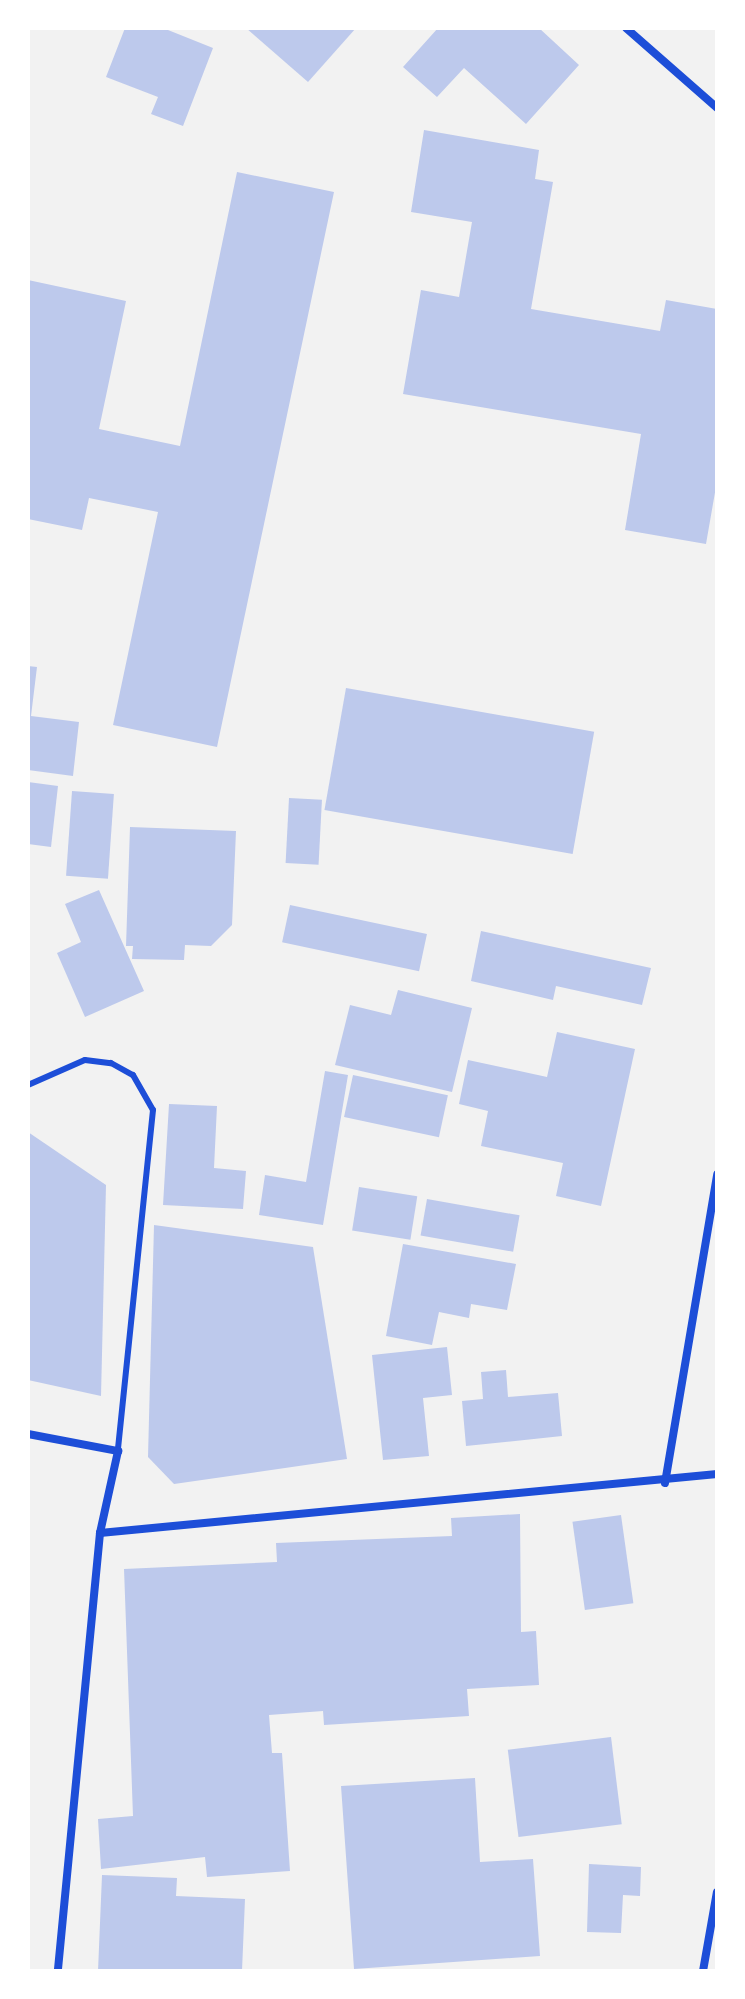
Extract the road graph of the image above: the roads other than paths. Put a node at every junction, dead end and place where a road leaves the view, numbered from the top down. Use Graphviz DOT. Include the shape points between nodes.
graph roads {
  1 [pos="626,28"];
  2 [pos="717,108"];
  3 [pos="28,1085"];
  4 [pos="717,1174"];
  5 [pos="28,1434"];
  6 [pos="118,1451"];
  7 [pos="717,1474"];
  8 [pos="665,1483"];
  9 [pos="100,1533"];
  10 [pos="717,1892"];
  11 [pos="56,1969"];
  12 [pos="703,1971"];
  1 -- 2 [label="street"];
  3 -- 6 [label="lane" via="85,1060 111,1063 133,1075 153,1110"];
  4 -- 8 [label="street"];
  5 -- 6 [label="street"];
  6 -- 9 [label="street"];
  7 -- 8 [label="street"];
  8 -- 9 [label="street"];
  9 -- 11 [label="street"];
  10 -- 12 [label="street"];
}
